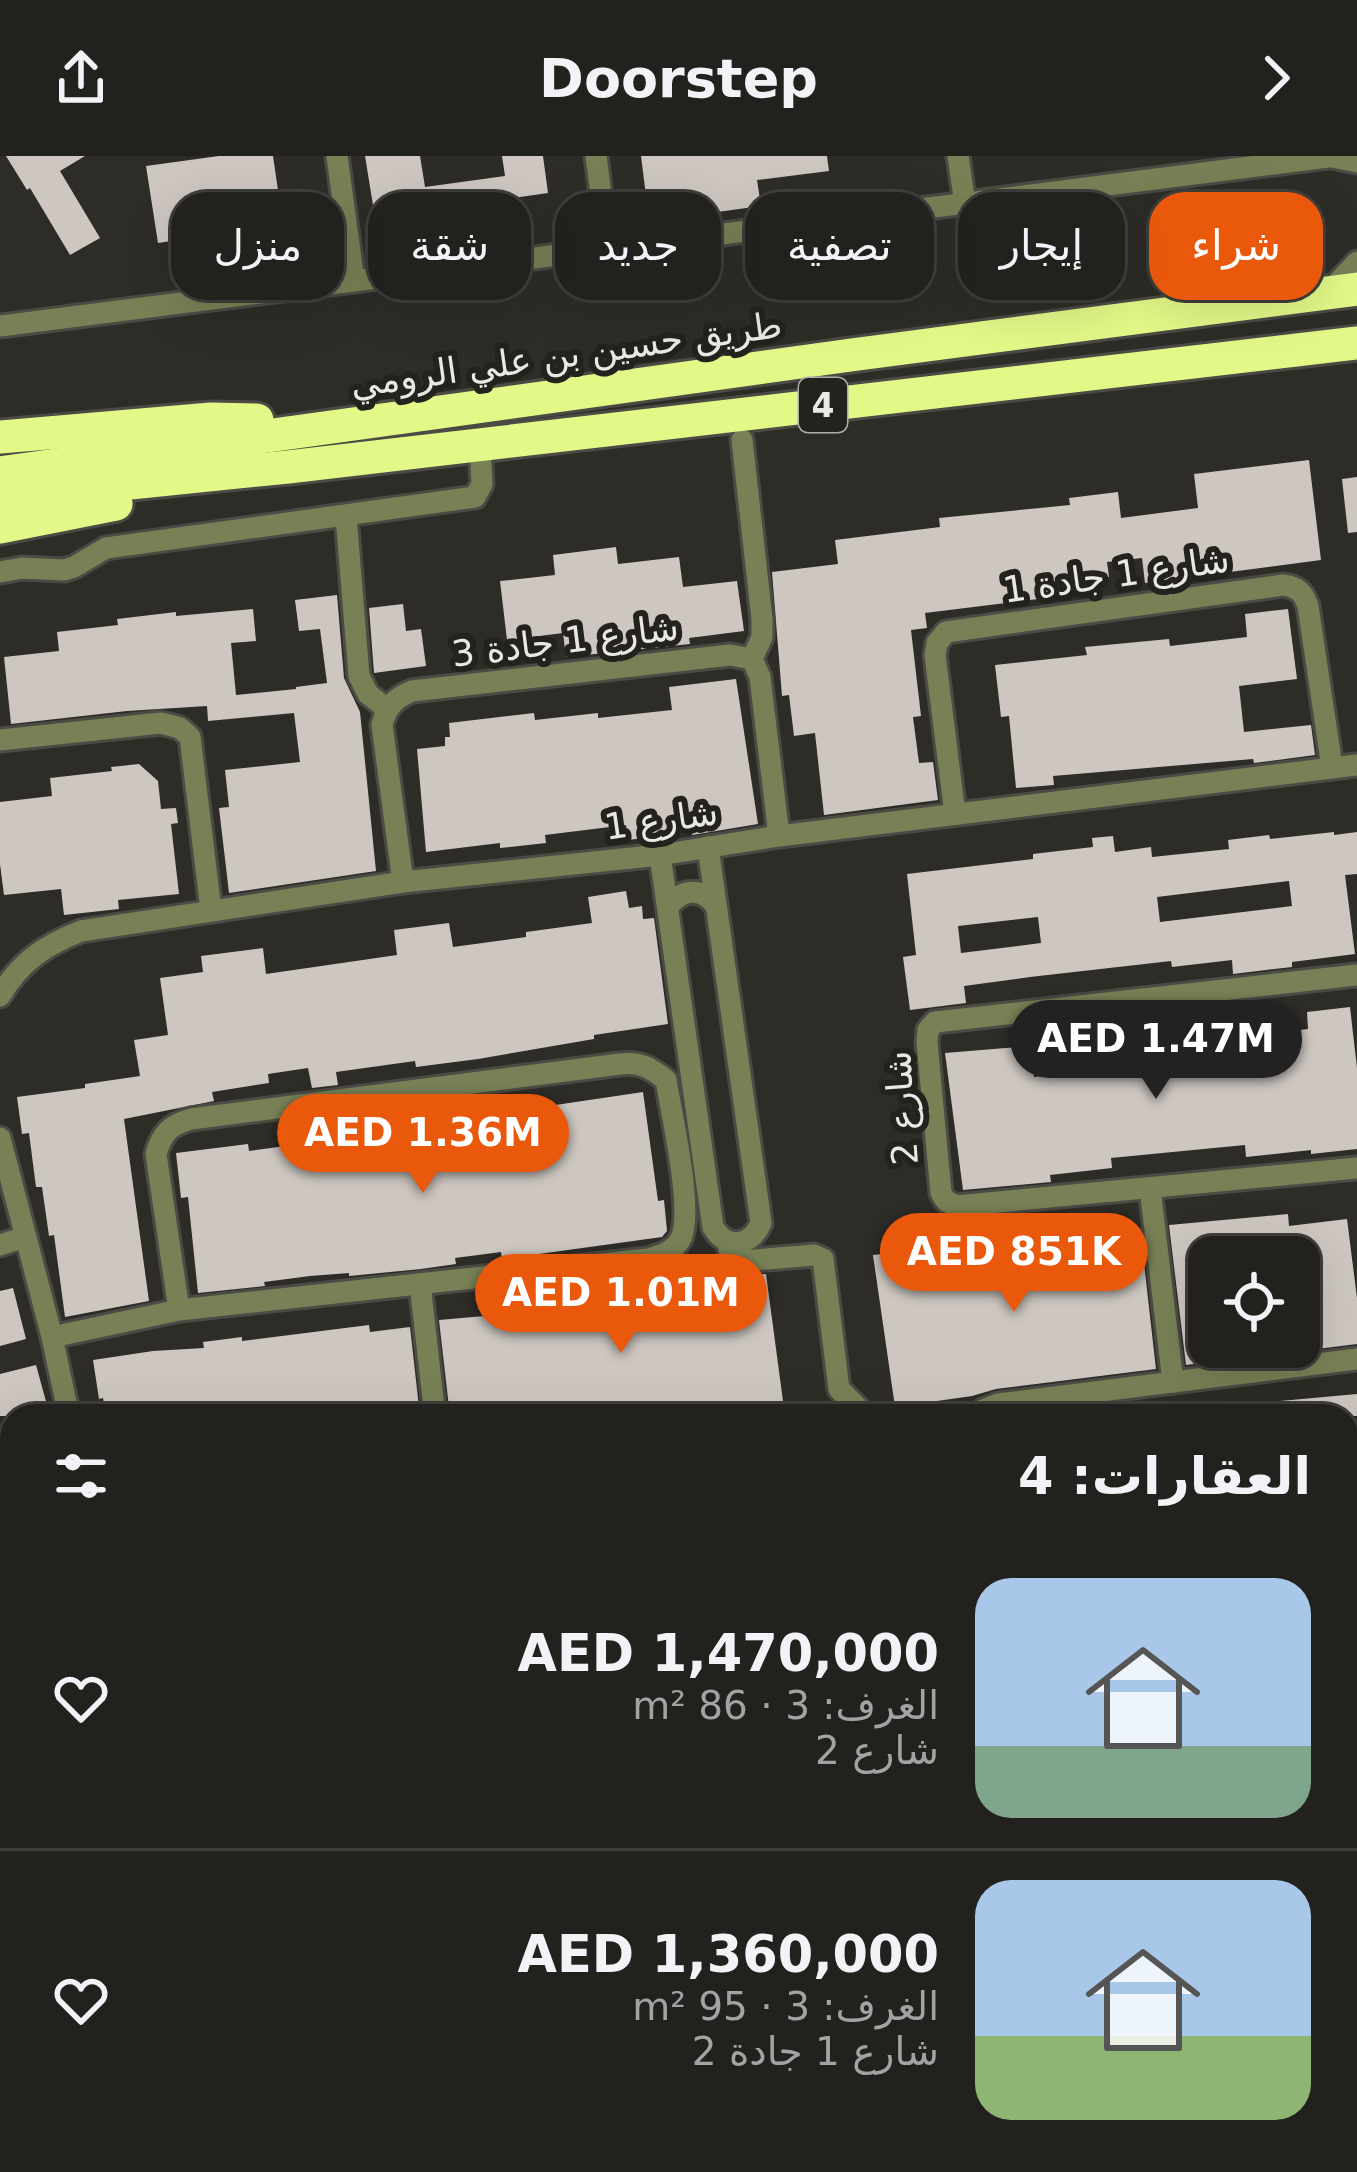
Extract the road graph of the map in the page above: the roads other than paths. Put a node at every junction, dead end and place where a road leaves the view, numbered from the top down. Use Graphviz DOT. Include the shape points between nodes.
graph roads {
  1 [pos="337,156"];
  2 [pos="596,156"];
  3 [pos="958,156"];
  4 [pos="1334,156"];
  5 [pos="1357,162"];
  6 [pos="1169,167"];
  7 [pos="601,192"];
  8 [pos="963,192"];
  9 [pos="1031,192"];
  10 [pos="958,205"];
  11 [pos="721,235"];
  12 [pos="555,256"];
  13 [pos="1357,262"];
  14 [pos="354,281"];
  15 [pos="1342,291"];
  16 [pos="0,326"];
  17 [pos="1357,343"];
  18 [pos="367,421"];
  19 [pos="0,437"];
  20 [pos="742,440"];
  21 [pos="480,445"];
  22 [pos="288,467"];
  23 [pos="0,472"];
  24 [pos="0,500"];
  25 [pos="346,516"];
  26 [pos="0,527"];
  27 [pos="0,572"];
  28 [pos="752,658"];
  29 [pos="387,709"];
  30 [pos="0,740"];
  31 [pos="1357,765"];
  32 [pos="1332,767"];
  33 [pos="955,814"];
  34 [pos="779,836"];
  35 [pos="708,847"];
  36 [pos="660,855"];
  37 [pos="403,882"];
  38 [pos="716,906"];
  39 [pos="668,907"];
  40 [pos="211,910"];
  41 [pos="1357,975"];
  42 [pos="0,996"];
  43 [pos="0,1138"];
  44 [pos="1357,1168"];
  45 [pos="1150,1188"];
  46 [pos="758,1230"];
  47 [pos="25,1237"];
  48 [pos="728,1242"];
  49 [pos="0,1245"];
  50 [pos="761,1260"];
  51 [pos="420,1284"];
  52 [pos="178,1310"];
  53 [pos="52,1337"];
  54 [pos="1357,1359"];
  55 [pos="1173,1382"];
  56 [pos="66,1404"];
  57 [pos="434,1404"];
  58 [pos="854,1404"];
  59 [pos="998,1404"];
  1 -- 14 [label="street"];
  2 -- 7 [label="street"];
  3 -- 8 [label="street"];
  4 -- 5 [label="street"];
  4 -- 6 [label="street"];
  6 -- 9 [label="street"];
  10 -- 11 [label="street"];
  12 -- 14 [label="street"];
  13 -- 15 [label="street"];
  14 -- 16 [label="street"];
  15 -- 18 [label="highway, طريق حسين بن علي الرومي / 4"];
  17 -- 21 [label="highway, طريق حسين بن علي الرومي / 4"];
  18 -- 19 [label="highway" via="211,419"];
  18 -- 23 [label="highway, طريق حسين بن علي الرومي / 4"];
  20 -- 28 [label="street" via="762,619"];
  21 -- 22 [label="highway, طريق حسين بن علي الرومي / 4"];
  21 -- 25 [label="street" via="475,497"];
  22 -- 24 [label="highway, طريق حسين بن علي الرومي / 4"];
  22 -- 26 [label="highway"];
  25 -- 27 [label="street" via="106,548 64,570"];
  25 -- 29 [label="street" via="359,676"];
  28 -- 29 [label="street, شارع 1 جادة 3" via="412,692"];
  28 -- 34 [label="street"];
  29 -- 37 [label="street" via="382,734"];
  30 -- 40 [label="street" via="161,723 180,728 190,737"];
  31 -- 32 [label="street, شارع 1"];
  32 -- 33 [label="street, شارع 1"];
  32 -- 33 [label="street, شارع 1 جادة 1" via="1308,606 1295,586 1283,585 946,632 935,655"];
  33 -- 34 [label="street, شارع 1"];
  34 -- 35 [label="street, شارع 1"];
  35 -- 36 [label="street, شارع 1"];
  35 -- 38 [label="street"];
  36 -- 37 [label="street, شارع 1"];
  36 -- 39 [label="street"];
  37 -- 40 [label="street, شارع 1"];
  38 -- 39 [label="street" via="688,892"];
  38 -- 46 [label="street"];
  39 -- 48 [label="street" via="713,1227"];
  40 -- 42 [label="street, شارع 1" via="47,944"];
  41 -- 45 [label="street, شارع 2" via="935,1022 928,1030 946,1201"];
  43 -- 47 [label="street"];
  44 -- 45 [label="street, شارع 2"];
  45 -- 55 [label="street"];
  46 -- 48 [label="street"];
  46 -- 50 [label="street"];
  47 -- 49 [label="street"];
  47 -- 53 [label="street"];
  48 -- 50 [label="street" via="731,1262"];
  50 -- 58 [label="street" via="823,1259 839,1389"];
  51 -- 52 [label="street"];
  51 -- 52 [label="street" via="668,1253 685,1228 666,1080 638,1063 620,1064 172,1124 156,1154"];
  51 -- 57 [label="street"];
  52 -- 53 [label="street"];
  53 -- 56 [label="street"];
  54 -- 55 [label="street"];
  55 -- 59 [label="street"];
}
